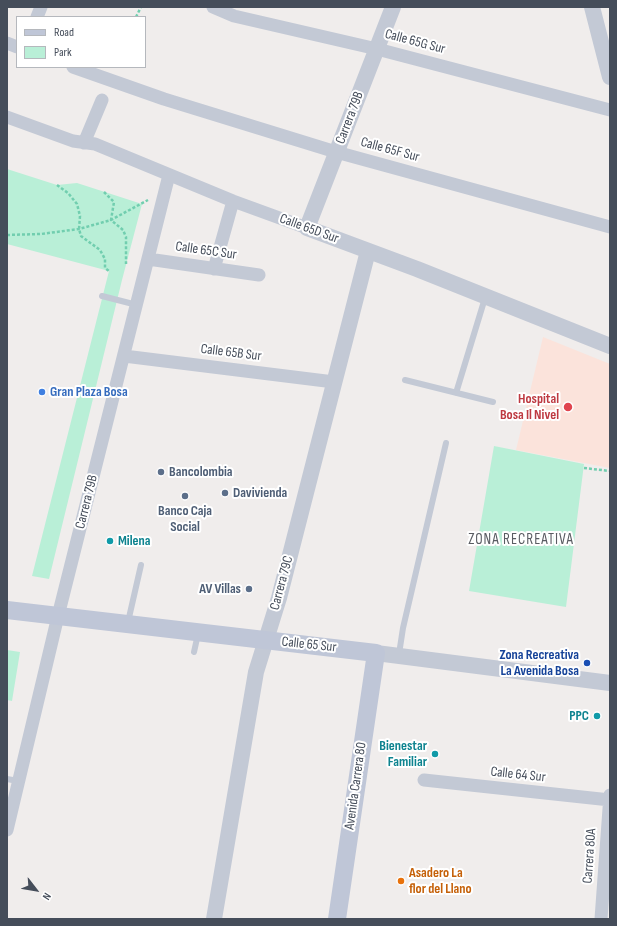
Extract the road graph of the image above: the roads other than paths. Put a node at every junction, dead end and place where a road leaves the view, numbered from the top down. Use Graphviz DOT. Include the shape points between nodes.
graph roads {
  1 [pos="213,7"];
  2 [pos="393,7"];
  3 [pos="592,7"];
  4 [pos="377,49"];
  5 [pos="76,68"];
  6 [pos="610,77"];
  7 [pos="102,100"];
  8 [pos="610,110"];
  9 [pos="7,117"];
  10 [pos="84,142"];
  11 [pos="336,152"];
  12 [pos="169,175"];
  13 [pos="233,201"];
  14 [pos="610,227"];
  15 [pos="306,228"];
  16 [pos="368,251"];
  17 [pos="148,259"];
  18 [pos="214,269"];
  19 [pos="259,275"];
  20 [pos="102,296"];
  21 [pos="486,296"];
  22 [pos="137,304"];
  23 [pos="610,346"];
  24 [pos="124,356"];
  25 [pos="405,380"];
  26 [pos="334,382"];
  27 [pos="456,392"];
  28 [pos="493,402"];
  29 [pos="446,443"];
  30 [pos="141,565"];
  31 [pos="7,610"];
  32 [pos="58,616"];
  33 [pos="128,624"];
  34 [pos="198,633"];
  35 [pos="265,640"];
  36 [pos="194,652"];
  37 [pos="376,653"];
  38 [pos="399,656"];
  39 [pos="610,682"];
  40 [pos="13,780"];
  41 [pos="424,780"];
  42 [pos="11,795"];
  43 [pos="610,795"];
  44 [pos="610,800"];
  45 [pos="7,830"];
  46 [pos="214,919"];
  47 [pos="337,919"];
  48 [pos="601,919"];
  1 -- 4 [label="street, Calle 65G Sur" via="234,16"];
  2 -- 4 [label="street, Carrera 79B"];
  3 -- 6 [label="street"];
  4 -- 8 [label="street, Calle 65G Sur"];
  4 -- 11 [label="street, Carrera 79B"];
  5 -- 11 [label="street, Calle 65F Sur" via="164,99"];
  7 -- 10 [label="street"];
  9 -- 10 [label="street, Calle 65D Sur" via="73,141"];
  10 -- 12 [label="street, Calle 65D Sur" via="95,144"];
  11 -- 14 [label="street, Calle 65F Sur"];
  11 -- 15 [label="street, Carrera 79B"];
  12 -- 13 [label="street, Calle 65D Sur"];
  12 -- 17 [label="street, Carrera 79B"];
  13 -- 15 [label="street, Calle 65D Sur"];
  13 -- 18 [label="street"];
  15 -- 16 [label="street, Calle 65D Sur"];
  16 -- 21 [label="street, Calle 65D Sur"];
  16 -- 26 [label="street, Carrera 79C"];
  17 -- 18 [label="street, Calle 65C Sur"];
  17 -- 22 [label="street, Carrera 79B"];
  18 -- 19 [label="street, Calle 65C Sur"];
  20 -- 22 [label="lane"];
  21 -- 23 [label="street, Calle 65D Sur"];
  21 -- 27 [label="lane"];
  22 -- 24 [label="street, Carrera 79B"];
  24 -- 26 [label="street, Calle 65B Sur"];
  24 -- 32 [label="street, Carrera 79B"];
  25 -- 27 [label="lane"];
  26 -- 35 [label="street, Carrera 79C"];
  27 -- 28 [label="lane"];
  29 -- 38 [label="lane" via="403,628"];
  30 -- 33 [label="lane"];
  31 -- 32 [label="main road, Calle 65 Sur"];
  32 -- 33 [label="main road, Calle 65 Sur"];
  32 -- 40 [label="street, Carrera 79B"];
  33 -- 34 [label="main road, Calle 65 Sur"];
  34 -- 35 [label="main road, Calle 65 Sur"];
  34 -- 36 [label="lane"];
  35 -- 37 [label="main road, Calle 65 Sur"];
  35 -- 46 [label="street, Carrera 79C" via="256,672"];
  37 -- 38 [label="street, Calle 65 Sur"];
  37 -- 47 [label="main road, Avenida Carrera 80"];
  38 -- 39 [label="street, Calle 65 Sur"];
  40 -- 42 [label="street, Carrera 79B"];
  41 -- 44 [label="street, Calle 64 Sur"];
  42 -- 45 [label="street, Carrera 79B"];
  43 -- 44 [label="street, Carrera 80A"];
  44 -- 48 [label="street, Carrera 80A"];
}
